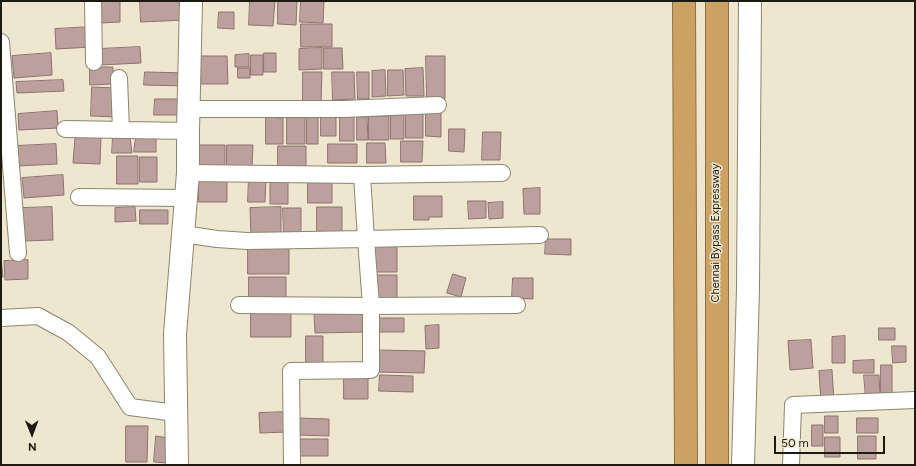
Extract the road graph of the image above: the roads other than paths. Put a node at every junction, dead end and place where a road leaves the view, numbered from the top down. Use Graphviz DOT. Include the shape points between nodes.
graph roads {
  1 [pos="93,1"];
  2 [pos="191,1"];
  3 [pos="684,1"];
  4 [pos="717,1"];
  5 [pos="750,1"];
  6 [pos="1,42"];
  7 [pos="94,62"];
  8 [pos="119,78"];
  9 [pos="438,105"];
  10 [pos="189,109"];
  11 [pos="65,129"];
  12 [pos="121,130"];
  13 [pos="188,131"];
  14 [pos="502,172"];
  15 [pos="188,173"];
  16 [pos="362,175"];
  17 [pos="78,197"];
  18 [pos="186,198"];
  19 [pos="183,234"];
  20 [pos="540,235"];
  21 [pos="366,239"];
  22 [pos="18,253"];
  23 [pos="238,305"];
  24 [pos="517,305"];
  25 [pos="370,306"];
  26 [pos="1,318"];
  27 [pos="915,400"];
  28 [pos="176,413"];
  29 [pos="177,465"];
  30 [pos="292,465"];
  31 [pos="686,465"];
  32 [pos="717,465"];
  33 [pos="743,465"];
  34 [pos="791,465"];
  1 -- 7 [label="street"];
  2 -- 10 [label="street"];
  3 -- 31 [label="highway"];
  4 -- 32 [label="highway, Chennai Bypass Expressway"];
  5 -- 33 [label="street" via="748,289"];
  6 -- 22 [label="street"];
  8 -- 12 [label="street"];
  9 -- 10 [label="street" via="344,109"];
  10 -- 13 [label="street"];
  11 -- 12 [label="street"];
  12 -- 13 [label="street"];
  13 -- 15 [label="street"];
  14 -- 16 [label="street"];
  15 -- 16 [label="street"];
  15 -- 18 [label="street"];
  16 -- 21 [label="street"];
  17 -- 18 [label="street"];
  18 -- 19 [label="street"];
  19 -- 21 [label="street" via="247,241"];
  19 -- 28 [label="street" via="175,334"];
  20 -- 21 [label="street"];
  21 -- 25 [label="street"];
  23 -- 25 [label="street"];
  24 -- 25 [label="street"];
  25 -- 30 [label="street" via="371,370 291,371"];
  26 -- 28 [label="street" via="38,316 69,333 98,358 130,407"];
  27 -- 34 [label="street" via="793,405"];
  28 -- 29 [label="street"];
}
